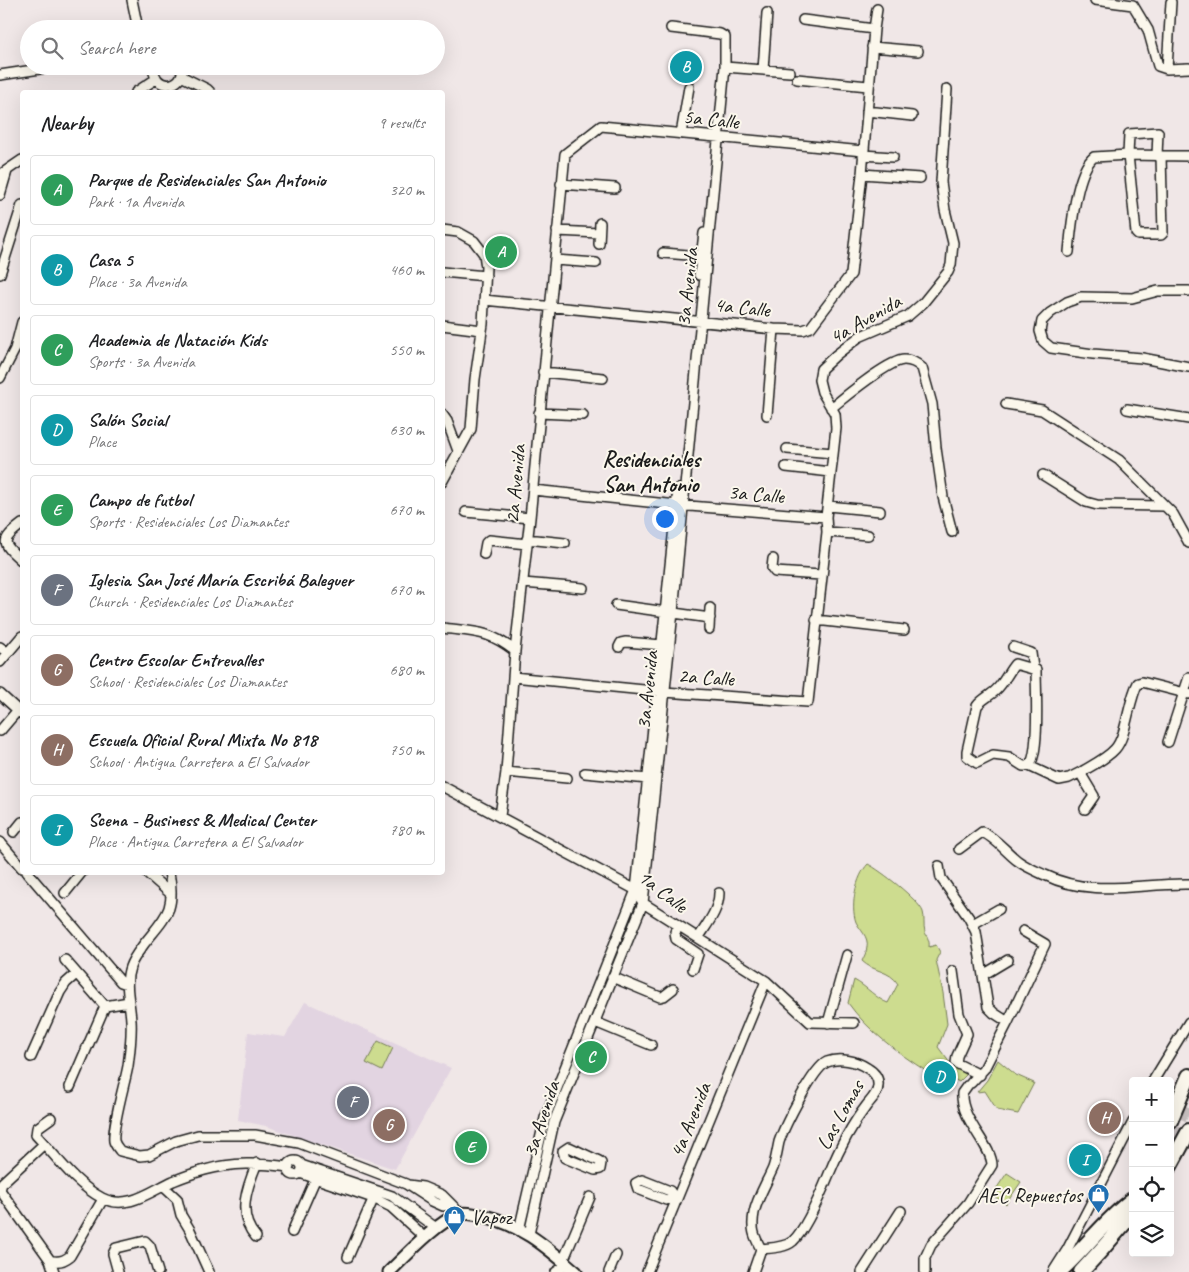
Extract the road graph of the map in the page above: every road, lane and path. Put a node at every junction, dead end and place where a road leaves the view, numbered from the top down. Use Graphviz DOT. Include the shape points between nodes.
graph roads {
  1 [pos="132,0"];
  2 [pos="1098,0"];
  3 [pos="1171,2"];
  4 [pos="877,9"];
  5 [pos="767,13"];
  6 [pos="136,20"];
  7 [pos="803,20"];
  8 [pos="672,28"];
  9 [pos="874,29"];
  10 [pos="872,47"];
  11 [pos="918,51"];
  12 [pos="725,67"];
  13 [pos="1167,68"];
  14 [pos="1189,68"];
  15 [pos="762,70"];
  16 [pos="20,73"];
  17 [pos="154,75"];
  18 [pos="0,76"];
  19 [pos="181,76"];
  20 [pos="156,79"];
  21 [pos="868,86"];
  22 [pos="689,88"];
  23 [pos="947,89"];
  24 [pos="139,90"];
  25 [pos="208,90"];
  26 [pos="866,111"];
  27 [pos="912,116"];
  28 [pos="681,134"];
  29 [pos="717,135"];
  30 [pos="863,153"];
  31 [pos="565,154"];
  32 [pos="1128,155"];
  33 [pos="1159,156"];
  34 [pos="1189,156"];
  35 [pos="893,157"];
  36 [pos="20,161"];
  37 [pos="4,173"];
  38 [pos="862,174"];
  39 [pos="920,178"];
  40 [pos="561,184"];
  41 [pos="615,188"];
  42 [pos="0,195"];
  43 [pos="20,211"];
  44 [pos="600,223"];
  45 [pos="445,230"];
  46 [pos="557,231"];
  47 [pos="599,233"];
  48 [pos="599,244"];
  49 [pos="1069,252"];
  50 [pos="663,253"];
  51 [pos="701,256"];
  52 [pos="555,260"];
  53 [pos="596,264"];
  54 [pos="445,272"];
  55 [pos="0,274"];
  56 [pos="486,276"];
  57 [pos="1189,290"];
  58 [pos="484,300"];
  59 [pos="550,306"];
  60 [pos="698,320"];
  61 [pos="445,325"];
  62 [pos="774,328"];
  63 [pos="20,330"];
  64 [pos="482,330"];
  65 [pos="1189,367"];
  66 [pos="543,372"];
  67 [pos="0,378"];
  68 [pos="604,378"];
  69 [pos="1006,404"];
  70 [pos="831,408"];
  71 [pos="1127,409"];
  72 [pos="539,413"];
  73 [pos="767,415"];
  74 [pos="582,416"];
  75 [pos="445,418"];
  76 [pos="1189,419"];
  77 [pos="787,449"];
  78 [pos="458,451"];
  79 [pos="833,453"];
  80 [pos="786,467"];
  81 [pos="831,472"];
  82 [pos="1042,475"];
  83 [pos="445,476"];
  84 [pos="533,490"];
  85 [pos="680,505"];
  86 [pos="828,506"];
  87 [pos="1164,506"];
  88 [pos="880,511"];
  89 [pos="466,512"];
  90 [pos="826,517"];
  91 [pos="530,518"];
  92 [pos="20,525"];
  93 [pos="827,532"];
  94 [pos="952,532"];
  95 [pos="868,535"];
  96 [pos="527,542"];
  97 [pos="565,542"];
  98 [pos="1189,544"];
  99 [pos="484,554"];
  100 [pos="20,559"];
  101 [pos="773,559"];
  102 [pos="821,575"];
  103 [pos="523,583"];
  104 [pos="583,588"];
  105 [pos="616,605"];
  106 [pos="710,608"];
  107 [pos="669,612"];
  108 [pos="710,618"];
  109 [pos="816,620"];
  110 [pos="445,628"];
  111 [pos="709,628"];
  112 [pos="904,630"];
  113 [pos="20,638"];
  114 [pos="0,647"];
  115 [pos="665,647"];
  116 [pos="1013,647"];
  117 [pos="619,648"];
  118 [pos="515,651"];
  119 [pos="8,653"];
  120 [pos="0,662"];
  121 [pos="1033,668"];
  122 [pos="513,677"];
  123 [pos="1189,677"];
  124 [pos="661,692"];
  125 [pos="1186,693"];
  126 [pos="0,694"];
  127 [pos="808,702"];
  128 [pos="20,712"];
  129 [pos="0,731"];
  130 [pos="1168,742"];
  131 [pos="1029,766"];
  132 [pos="1083,771"];
  133 [pos="506,772"];
  134 [pos="585,773"];
  135 [pos="567,778"];
  136 [pos="648,780"];
  137 [pos="445,788"];
  138 [pos="1085,809"];
  139 [pos="500,816"];
  140 [pos="20,824"];
  141 [pos="14,832"];
  142 [pos="0,842"];
  143 [pos="958,849"];
  144 [pos="20,866"];
  145 [pos="939,866"];
  146 [pos="642,870"];
  147 [pos="30,875"];
  148 [pos="80,875"];
  149 [pos="149,875"];
  150 [pos="169,875"];
  151 [pos="1189,884"];
  152 [pos="636,890"];
  153 [pos="65,893"];
  154 [pos="719,893"];
  155 [pos="171,894"];
  156 [pos="642,903"];
  157 [pos="999,909"];
  158 [pos="973,924"];
  159 [pos="679,926"];
  160 [pos="1023,931"];
  161 [pos="698,937"];
  162 [pos="847,955"];
  163 [pos="65,960"];
  164 [pos="1008,960"];
  165 [pos="693,969"];
  166 [pos="952,971"];
  167 [pos="76,974"];
  168 [pos="982,975"];
  169 [pos="612,977"];
  170 [pos="766,981"];
  171 [pos="127,984"];
  172 [pos="673,989"];
  173 [pos="129,1002"];
  174 [pos="105,1006"];
  175 [pos="595,1022"];
  176 [pos="1008,1022"];
  177 [pos="1189,1022"];
  178 [pos="828,1023"];
  179 [pos="854,1023"];
  180 [pos="651,1045"];
  181 [pos="31,1057"];
  182 [pos="980,1075"];
  183 [pos="1189,1076"];
  184 [pos="1156,1077"];
  185 [pos="70,1088"];
  186 [pos="1174,1112"];
  187 [pos="50,1118"];
  188 [pos="1129,1131"];
  189 [pos="1189,1131"];
  190 [pos="44,1144"];
  191 [pos="548,1146"];
  192 [pos="563,1151"];
  193 [pos="1174,1159"];
  194 [pos="256,1164"];
  195 [pos="318,1174"];
  196 [pos="163,1186"];
  197 [pos="376,1194"];
  198 [pos="590,1198"];
  199 [pos="103,1199"];
  200 [pos="1129,1203"];
  201 [pos="1129,1205"];
  202 [pos="1129,1207"];
  203 [pos="901,1211"];
  204 [pos="460,1213"];
  205 [pos="1129,1227"];
  206 [pos="436,1228"];
  207 [pos="292,1232"];
  208 [pos="524,1232"];
  209 [pos="256,1236"];
  210 [pos="425,1238"];
  211 [pos="761,1249"];
  212 [pos="1073,1252"];
  213 [pos="616,1255"];
  214 [pos="348,1256"];
  215 [pos="50,1260"];
  216 [pos="569,1266"];
  217 [pos="648,1271"];
  218 [pos="54,1272"];
  219 [pos="118,1272"];
  220 [pos="158,1272"];
  221 [pos="209,1272"];
  222 [pos="389,1272"];
  223 [pos="556,1272"];
  224 [pos="609,1272"];
  225 [pos="754,1272"];
  226 [pos="862,1272"];
  227 [pos="925,1272"];
  228 [pos="1053,1272"];
  229 [pos="1059,1272"];
  230 [pos="1071,1272"];
  231 [pos="1081,1272"];
  232 [pos="1091,1272"];
  1 -- 6 [label="street"];
  2 -- 13 [label="street" via="1135,7 1148,30 1158,66"];
  3 -- 13 [label="street"];
  4 -- 9 [label="street"];
  5 -- 15 [label="street"];
  7 -- 9 [label="street"];
  8 -- 12 [label="street, 3a Avenida" via="720,34 725,38"];
  9 -- 10 [label="street"];
  10 -- 11 [label="street"];
  10 -- 21 [label="street"];
  12 -- 15 [label="street"];
  12 -- 29 [label="street, 3a Avenida"];
  13 -- 14 [label="street"];
  15 -- 21 [label="street"];
  16 -- 18 [label="street"];
  17 -- 20 [label="street"];
  19 -- 20 [label="street" via="172,84 160,83"];
  19 -- 25 [label="street"];
  20 -- 24 [label="street"];
  21 -- 26 [label="street"];
  22 -- 28 [label="street"];
  23 -- 70 [label="street, 4a Avenida" via="941,182 944,210 953,242 951,265 923,303 908,316 859,337 821,369 822,392"];
  26 -- 27 [label="street"];
  26 -- 30 [label="street"];
  28 -- 29 [label="street, 5a Calle"];
  28 -- 31 [label="street, 5a Calle" via="601,126"];
  29 -- 30 [label="street, 5a Calle"];
  29 -- 51 [label="street, 3a Avenida"];
  29 -- 60 [label="street, 3a Avenida"];
  30 -- 35 [label="street, 5a Calle"];
  30 -- 38 [label="street"];
  31 -- 40 [label="street, 2a Avenida"];
  32 -- 33 [label="street"];
  32 -- 33 [label="street" via="1129,134 1156,132"];
  32 -- 33 [label="street" via="1138,235 1163,233"];
  32 -- 49 [label="street" via="1094,157 1088,163 1073,213"];
  33 -- 34 [label="street"];
  36 -- 37 [label="street"];
  37 -- 42 [label="street"];
  38 -- 39 [label="street"];
  38 -- 62 [label="street, 4a Calle" via="851,274 808,328"];
  40 -- 41 [label="street"];
  40 -- 46 [label="street, 2a Avenida"];
  43 -- 55 [label="street"];
  44 -- 47 [label="street"];
  45 -- 56 [label="street" via="458,232 478,245 484,254"];
  46 -- 47 [label="street"];
  46 -- 52 [label="street, 2a Avenida"];
  47 -- 48 [label="street"];
  50 -- 51 [label="street"];
  51 -- 60 [label="street, 3a Avenida"];
  52 -- 53 [label="street"];
  52 -- 59 [label="street, 2a Avenida"];
  54 -- 56 [label="street"];
  56 -- 58 [label="street"];
  57 -- 65 [label="street" via="1158,291 1132,298 1082,297 1050,313 1042,321 1040,331 1043,341 1051,348 1134,356"];
  58 -- 59 [label="street, 4a Calle"];
  58 -- 64 [label="street"];
  59 -- 60 [label="street, 4a Calle"];
  59 -- 66 [label="street, 2a Avenida"];
  60 -- 62 [label="street, 4a Calle"];
  60 -- 85 [label="street, 3a Avenida"];
  61 -- 64 [label="street"];
  62 -- 73 [label="street"];
  63 -- 67 [label="street" via="15,349"];
  64 -- 78 [label="street" via="471,429"];
  66 -- 68 [label="street"];
  66 -- 72 [label="street, 2a Avenida"];
  69 -- 87 [label="street" via="1042,410 1104,450 1119,460"];
  70 -- 79 [label="street, 4a Avenida" via="836,421"];
  70 -- 94 [label="street" via="897,362 905,360 922,368 932,404 943,497"];
  71 -- 76 [label="street"];
  72 -- 74 [label="street"];
  72 -- 84 [label="street, 2a Avenida"];
  75 -- 78 [label="street"];
  77 -- 79 [label="street"];
  78 -- 83 [label="street"];
  79 -- 81 [label="street, 4a Avenida"];
  80 -- 81 [label="street"];
  81 -- 86 [label="street, 4a Avenida"];
  82 -- 87 [label="street" via="1086,502 1097,505"];
  84 -- 85 [label="street, 3a Calle"];
  84 -- 91 [label="street, 2a Avenida"];
  85 -- 90 [label="street, 3a Calle"];
  85 -- 107 [label="street, 3a Avenida"];
  86 -- 88 [label="street"];
  86 -- 90 [label="street, 4a Avenida"];
  87 -- 98 [label="street" via="1173,514"];
  89 -- 91 [label="street"];
  90 -- 93 [label="street, 4a Avenida"];
  91 -- 96 [label="street, 2a Avenida"];
  92 -- 100 [label="street" via="8,534 6,543"];
  93 -- 95 [label="street"];
  93 -- 102 [label="street, 4a Avenida"];
  96 -- 97 [label="street"];
  96 -- 99 [label="street" via="489,540"];
  96 -- 103 [label="street, 2a Avenida"];
  101 -- 102 [label="street" via="775,572"];
  102 -- 109 [label="street, 4a Avenida"];
  103 -- 104 [label="street"];
  103 -- 118 [label="street, 2a Avenida"];
  105 -- 107 [label="street"];
  106 -- 108 [label="street"];
  107 -- 108 [label="street"];
  107 -- 115 [label="street, 3a Avenida"];
  108 -- 111 [label="street"];
  109 -- 112 [label="street"];
  109 -- 127 [label="street, 4a Avenida"];
  110 -- 118 [label="street" via="488,634"];
  113 -- 119 [label="street"];
  114 -- 119 [label="street"];
  115 -- 117 [label="street" via="626,642"];
  115 -- 124 [label="street, 3a Avenida"];
  116 -- 121 [label="street" via="1031,653"];
  118 -- 122 [label="street, 2a Avenida"];
  119 -- 120 [label="street"];
  121 -- 131 [label="street" via="1036,670 1037,713 1034,756"];
  121 -- 131 [label="street" via="1016,664 996,690 980,703 975,711 967,752 967,756 976,763 993,755 1009,757"];
  122 -- 124 [label="street, 2a Calle"];
  122 -- 133 [label="street, 2a Avenida"];
  123 -- 125 [label="street"];
  124 -- 127 [label="street, 2a Calle"];
  124 -- 136 [label="street, 3a Avenida"];
  124 -- 146 [label="street, 3a Avenida"];
  125 -- 130 [label="street"];
  125 -- 132 [label="street" via="1140,682 1115,749"];
  126 -- 128 [label="street"];
  128 -- 129 [label="street"];
  131 -- 132 [label="street" via="1059,780"];
  132 -- 138 [label="street" via="1082,776 1094,796"];
  133 -- 135 [label="street"];
  133 -- 139 [label="street, 2a Avenida"];
  134 -- 136 [label="street"];
  136 -- 146 [label="street, 3a Avenida"];
  137 -- 139 [label="street, 1a Calle"];
  139 -- 152 [label="street, 1a Calle"];
  140 -- 141 [label="street"];
  142 -- 144 [label="street"];
  143 -- 151 [label="street" via="982,832 1025,866 1077,886 1105,889"];
  145 -- 158 [label="street" via="941,878"];
  146 -- 152 [label="street, 3a Avenida"];
  146 -- 156 [label="street, 3a Avenida"];
  147 -- 171 [label="street" via="121,982"];
  148 -- 153 [label="street"];
  149 -- 155 [label="street"];
  150 -- 155 [label="street"];
  152 -- 156 [label="street, 1a Calle"];
  152 -- 208 [label="street, 3a Avenida" via="545,1118"];
  154 -- 161 [label="street" via="714,912"];
  155 -- 171 [label="street" via="168,915 136,955"];
  156 -- 159 [label="street, 1a Calle"];
  156 -- 169 [label="street, 3a Avenida"];
  157 -- 158 [label="street"];
  158 -- 168 [label="street"];
  159 -- 161 [label="street, 1a Calle"];
  159 -- 165 [label="street" via="675,932 676,939 698,954"];
  160 -- 176 [label="street" via="1045,944"];
  161 -- 170 [label="street, 1a Calle"];
  162 -- 178 [label="street"];
  163 -- 167 [label="street"];
  164 -- 168 [label="street"];
  166 -- 182 [label="street" via="959,1014 968,1034 956,1063"];
  167 -- 174 [label="street"];
  167 -- 181 [label="street" via="60,992"];
  168 -- 176 [label="street" via="988,1007"];
  169 -- 172 [label="street" via="660,997"];
  169 -- 175 [label="street, 3a Avenida"];
  170 -- 178 [label="street, 1a Calle" via="810,1022"];
  170 -- 217 [label="street, 4a Avenida" via="674,1199"];
  171 -- 173 [label="street"];
  173 -- 174 [label="street"];
  173 -- 204 [label="street" via="131,1042 114,1141 120,1151 140,1156 198,1135 255,1135 299,1143 406,1184 437,1192"];
  174 -- 185 [label="street"];
  175 -- 180 [label="street"];
  175 -- 191 [label="street, 3a Avenida" via="554,1122"];
  176 -- 182 [label="street"];
  177 -- 184 [label="street"];
  178 -- 179 [label="street, 1a Calle"];
  182 -- 227 [label="street" via="962,1096 974,1130 991,1157 992,1165 968,1203 931,1245"];
  183 -- 186 [label="highway"];
  187 -- 190 [label="street" via="36,1131"];
  188 -- 212 [label="street"];
  189 -- 193 [label="highway"];
  190 -- 199 [label="street" via="73,1176"];
  190 -- 215 [label="street" via="2,1183 0,1190"];
  191 -- 192 [label="street"];
  191 -- 208 [label="street, 3a Avenida"];
  194 -- 195 [label="street" via="289,1167 293,1174 300,1169"];
  194 -- 196 [label="street" via="205,1170"];
  194 -- 209 [label="street" via="244,1205 250,1230"];
  195 -- 197 [label="street"];
  195 -- 207 [label="street"];
  196 -- 199 [label="street" via="137,1200"];
  196 -- 221 [label="street" via="177,1199 181,1215"];
  197 -- 206 [label="street" via="397,1198"];
  197 -- 210 [label="street"];
  197 -- 214 [label="street"];
  198 -- 216 [label="street"];
  199 -- 215 [label="street" via="70,1256 62,1261"];
  200 -- 212 [label="highway"];
  201 -- 230 [label="highway"];
  202 -- 231 [label="highway" via="1104,1248"];
  203 -- 226 [label="street"];
  204 -- 206 [label="main road"];
  204 -- 208 [label="main road" via="504,1222"];
  205 -- 232 [label="highway"];
  206 -- 210 [label="main road"];
  208 -- 216 [label="main road"];
  210 -- 222 [label="main road"];
  211 -- 211 [label="street, Las Lomas" via="783,1246 801,1232 843,1140 876,1094 877,1076 861,1064 843,1060 823,1064 804,1091 787,1124 774,1166 754,1212 752,1233"];
  211 -- 225 [label="street"];
  212 -- 228 [label="street"];
  212 -- 229 [label="highway"];
  213 -- 224 [label="street"];
  215 -- 218 [label="street"];
  216 -- 223 [label="street"];
  219 -- 220 [label="street" via="113,1254 116,1248 145,1241 150,1246"];
}
